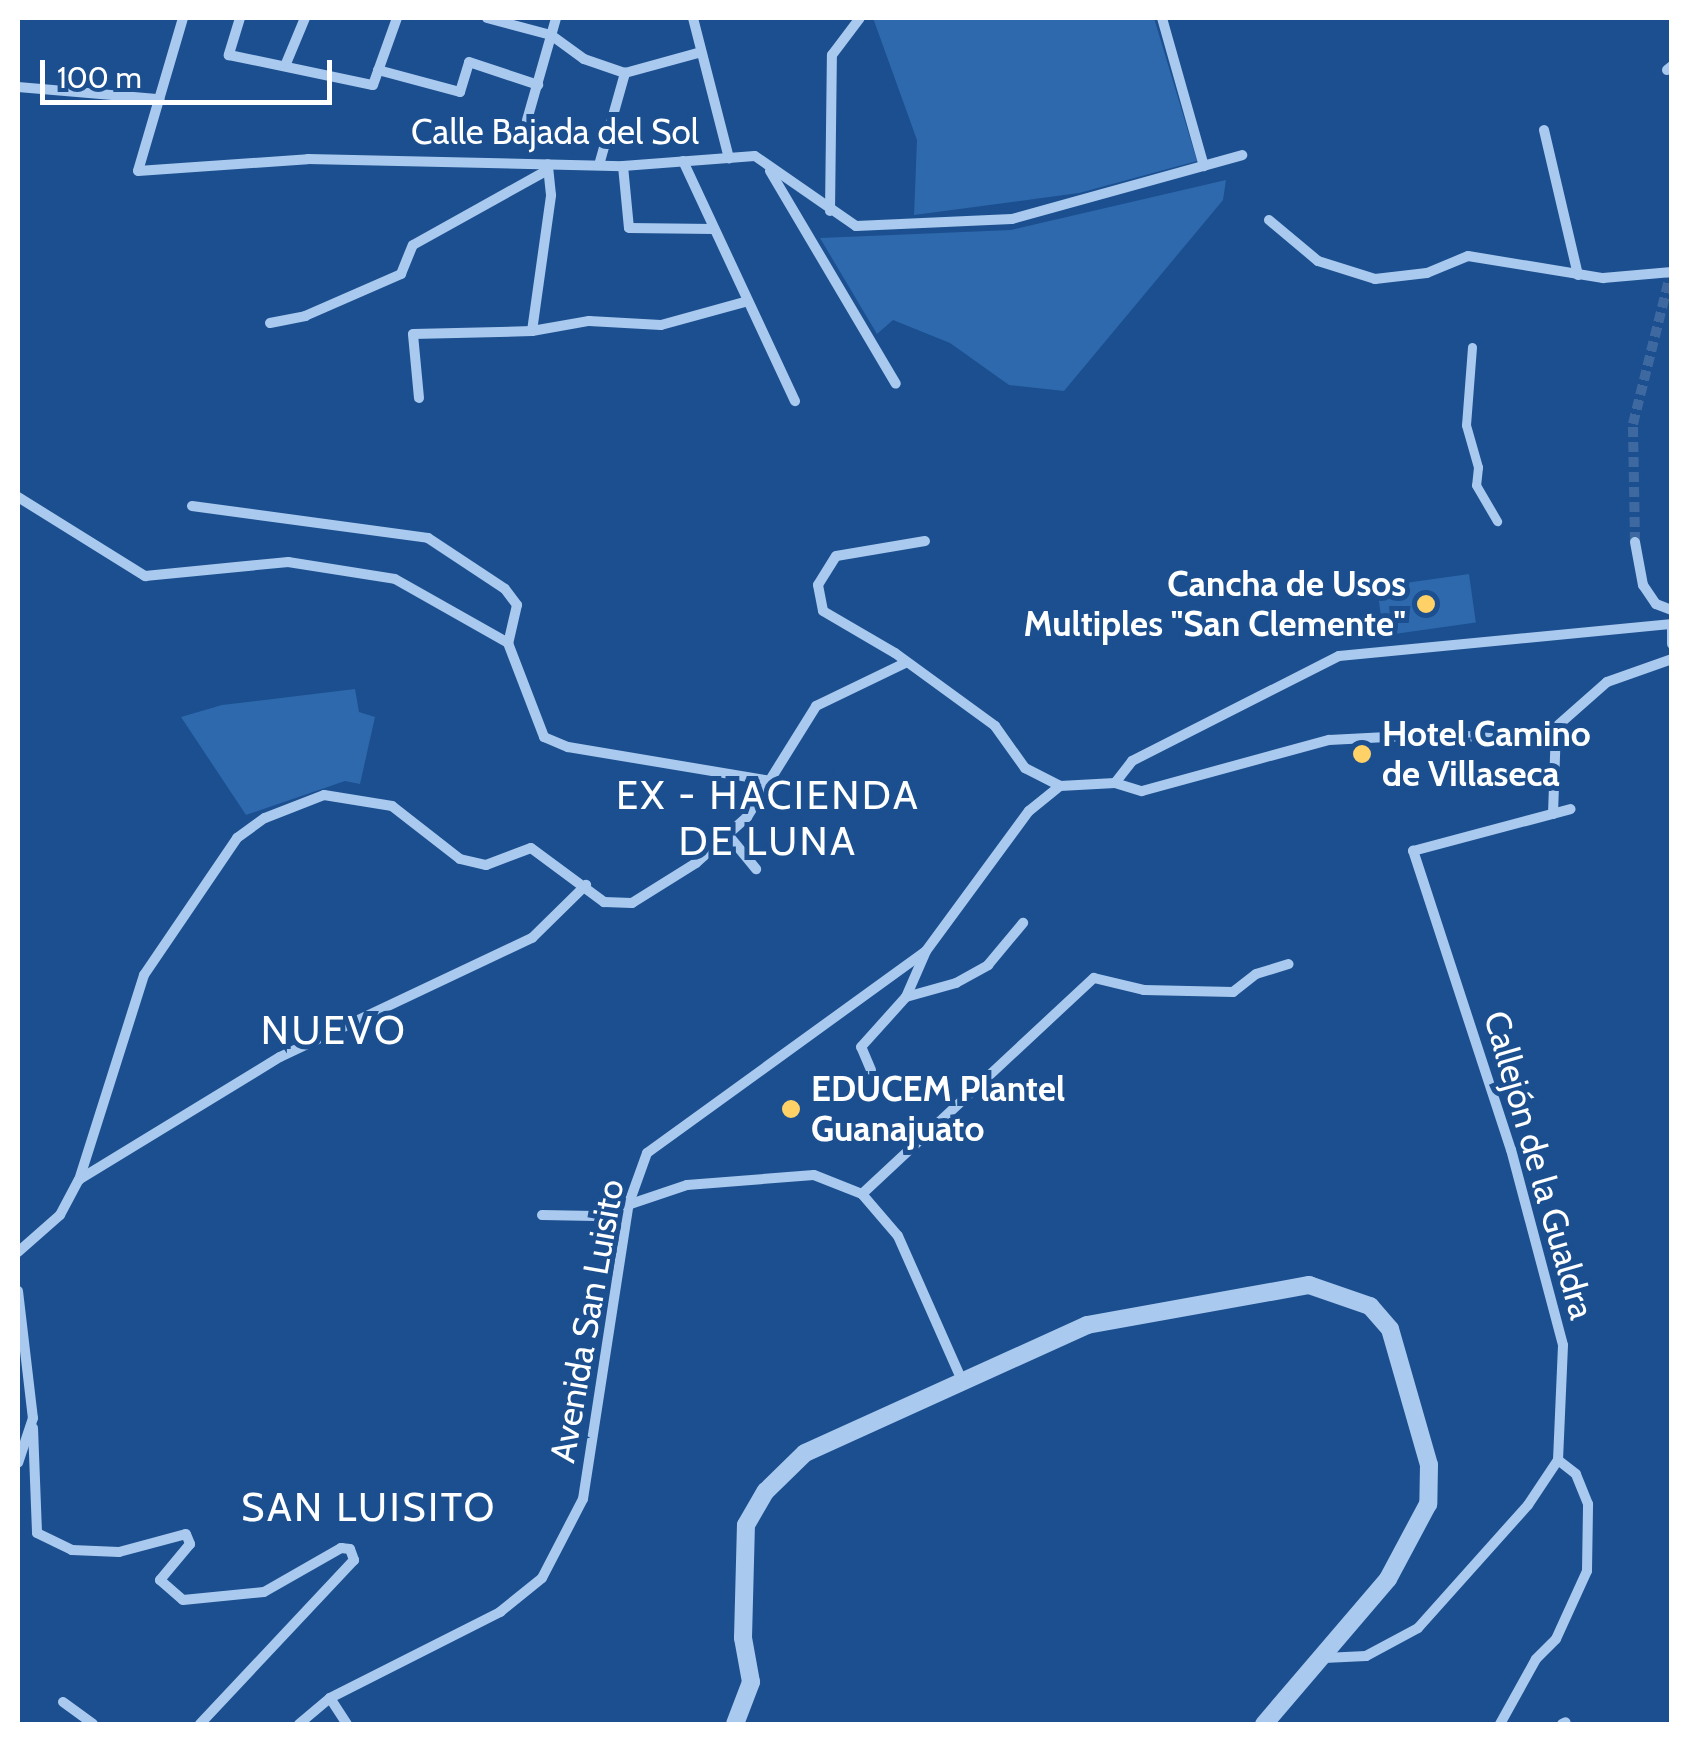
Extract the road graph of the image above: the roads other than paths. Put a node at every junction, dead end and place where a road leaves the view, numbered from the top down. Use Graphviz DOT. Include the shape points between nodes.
graph roads {
  1 [pos="183,18"];
  2 [pos="240,18"];
  3 [pos="306,18"];
  4 [pos="395,18"];
  5 [pos="487,18"];
  6 [pos="556,18"];
  7 [pos="693,18"];
  8 [pos="860,18"];
  9 [pos="1162,18"];
  10 [pos="552,35"];
  11 [pos="698,54"];
  12 [pos="285,66"];
  13 [pos="378,70"];
  14 [pos="625,73"];
  15 [pos="538,85"];
  16 [pos="18,87"];
  17 [pos="159,99"];
  18 [pos="527,120"];
  19 [pos="1544,130"];
  20 [pos="1242,155"];
  21 [pos="728,158"];
  22 [pos="682,160"];
  23 [pos="599,165"];
  24 [pos="767,165"];
  25 [pos="548,166"];
  26 [pos="623,166"];
  27 [pos="1204,166"];
  28 [pos="830,211"];
  29 [pos="1269,220"];
  30 [pos="714,229"];
  31 [pos="1672,272"];
  32 [pos="1578,275"];
  33 [pos="748,301"];
  34 [pos="270,323"];
  35 [pos="532,331"];
  36 [pos="1472,346"];
  37 [pos="896,384"];
  38 [pos="420,398"];
  39 [pos="795,401"];
  40 [pos="18,497"];
  41 [pos="192,506"];
  42 [pos="1498,521"];
  43 [pos="925,541"];
  44 [pos="1635,542"];
  45 [pos="1672,610"];
  46 [pos="1672,626"];
  47 [pos="508,643"];
  48 [pos="1672,644"];
  49 [pos="1672,660"];
  50 [pos="906,663"];
  51 [pos="1556,728"];
  52 [pos="766,780"];
  53 [pos="1115,783"];
  54 [pos="1060,786"];
  55 [pos="1571,810"];
  56 [pos="1553,814"];
  57 [pos="728,836"];
  58 [pos="756,869"];
  59 [pos="586,885"];
  60 [pos="1023,923"];
  61 [pos="926,950"];
  62 [pos="1289,964"];
  63 [pos="906,997"];
  64 [pos="871,1070"];
  65 [pos="78,1180"];
  66 [pos="862,1194"];
  67 [pos="630,1203"];
  68 [pos="542,1215"];
  69 [pos="18,1252"];
  70 [pos="18,1291"];
  71 [pos="964,1383"];
  72 [pos="33,1428"];
  73 [pos="1558,1460"];
  74 [pos="18,1463"];
  75 [pos="1324,1658"];
  76 [pos="330,1698"];
  77 [pos="63,1702"];
  78 [pos="93,1724"];
  79 [pos="200,1724"];
  80 [pos="299,1724"];
  81 [pos="347,1724"];
  82 [pos="736,1724"];
  83 [pos="1264,1724"];
  84 [pos="1500,1724"];
  1 -- 17 [label="street"];
  2 -- 12 [label="street" via="229,54"];
  3 -- 12 [label="street"];
  4 -- 13 [label="street"];
  5 -- 10 [label="street"];
  6 -- 10 [label="street"];
  7 -- 11 [label="street"];
  8 -- 28 [label="street" via="832,55"];
  9 -- 27 [label="street"];
  10 -- 14 [label="street" via="584,59"];
  10 -- 15 [label="street"];
  11 -- 14 [label="street"];
  11 -- 21 [label="street"];
  12 -- 13 [label="street" via="373,85"];
  13 -- 15 [label="street" via="460,92 469,62"];
  14 -- 23 [label="street"];
  15 -- 18 [label="street"];
  16 -- 17 [label="street"];
  17 -- 25 [label="street, Calle Bajada del Sol" via="138,170 308,159"];
  19 -- 32 [label="street"];
  20 -- 27 [label="street, Calle Bajada del Sol"];
  21 -- 22 [label="street, Calle Bajada del Sol"];
  21 -- 24 [label="street, Calle Bajada del Sol" via="754,156"];
  22 -- 26 [label="street, Calle Bajada del Sol"];
  22 -- 30 [label="street"];
  23 -- 25 [label="street, Calle Bajada del Sol"];
  23 -- 26 [label="street, Calle Bajada del Sol"];
  24 -- 28 [label="street, Calle Bajada del Sol"];
  24 -- 37 [label="street"];
  25 -- 34 [label="street" via="413,245 401,274 306,316"];
  25 -- 35 [label="street"];
  26 -- 30 [label="street" via="629,228"];
  27 -- 28 [label="street, Calle Bajada del Sol" via="1012,219 856,226"];
  29 -- 32 [label="street" via="1318,261 1375,280 1427,273 1468,256"];
  30 -- 33 [label="street"];
  31 -- 32 [label="street"];
  33 -- 35 [label="street" via="661,326 589,320"];
  33 -- 39 [label="street"];
  35 -- 38 [label="street" via="413,334"];
  36 -- 42 [label="street" via="1466,425 1476,485"];
  40 -- 47 [label="street" via="145,576 288,562 395,579"];
  41 -- 47 [label="street" via="428,538 505,589 518,605"];
  43 -- 50 [label="street" via="836,556 818,586 824,611"];
  44 -- 45 [label="street" via="1643,585 1656,604"];
  46 -- 48 [label="street"];
  46 -- 53 [label="street" via="1339,656 1132,761"];
  47 -- 52 [label="street" via="544,737 568,747"];
  49 -- 51 [label="street" via="1589,691"];
  50 -- 52 [label="street" via="816,706"];
  50 -- 54 [label="street" via="995,726 1024,768"];
  51 -- 53 [label="street" via="1512,740 1446,734 1330,740 1142,791"];
  51 -- 56 [label="street"];
  52 -- 57 [label="street"];
  53 -- 54 [label="street"];
  54 -- 61 [label="street, Avenida San Luisito" via="1029,810"];
  55 -- 56 [label="street"];
  56 -- 73 [label="street, Callejón de la Gualdra" via="1413,851 1511,1150 1563,1345"];
  57 -- 58 [label="street"];
  57 -- 59 [label="street" via="632,902 604,902"];
  59 -- 65 [label="street" via="532,938 280,1057"];
  59 -- 65 [label="street" via="530,848 486,865 460,859 392,806 324,795 265,818 237,838 144,976"];
  60 -- 63 [label="street" via="988,965 956,983"];
  61 -- 63 [label="street"];
  61 -- 67 [label="street, Avenida San Luisito" via="647,1154"];
  62 -- 66 [label="street" via="1256,974 1233,992 1144,990 1094,978"];
  63 -- 64 [label="street" via="861,1048"];
  65 -- 69 [label="street" via="60,1215"];
  66 -- 67 [label="street" via="814,1175 781,1174 686,1185"];
  66 -- 71 [label="street" via="898,1236"];
  67 -- 68 [label="street" via="568,1220"];
  67 -- 76 [label="street, Avenida San Luisito" via="583,1499 563,1548 542,1578 500,1612"];
  70 -- 72 [label="street"];
  71 -- 75 [label="street" via="1026,1349 1130,1317 1309,1286 1370,1306 1390,1329 1429,1464 1428,1504 1388,1579"];
  71 -- 82 [label="street" via="827,1438 766,1491 746,1524 743,1638 752,1682"];
  72 -- 74 [label="street"];
  72 -- 79 [label="street" via="38,1532 72,1550 119,1552 186,1534 190,1544 160,1580 182,1600 264,1592 350,1549 354,1560"];
  73 -- 75 [label="street" via="1528,1505 1418,1628 1366,1656"];
  73 -- 84 [label="street" via="1576,1474 1588,1504 1587,1571 1556,1640 1536,1659"];
  75 -- 83 [label="street"];
  76 -- 80 [label="street, Avenida San Luisito"];
  76 -- 81 [label="street"];
  77 -- 78 [label="street"];
}
